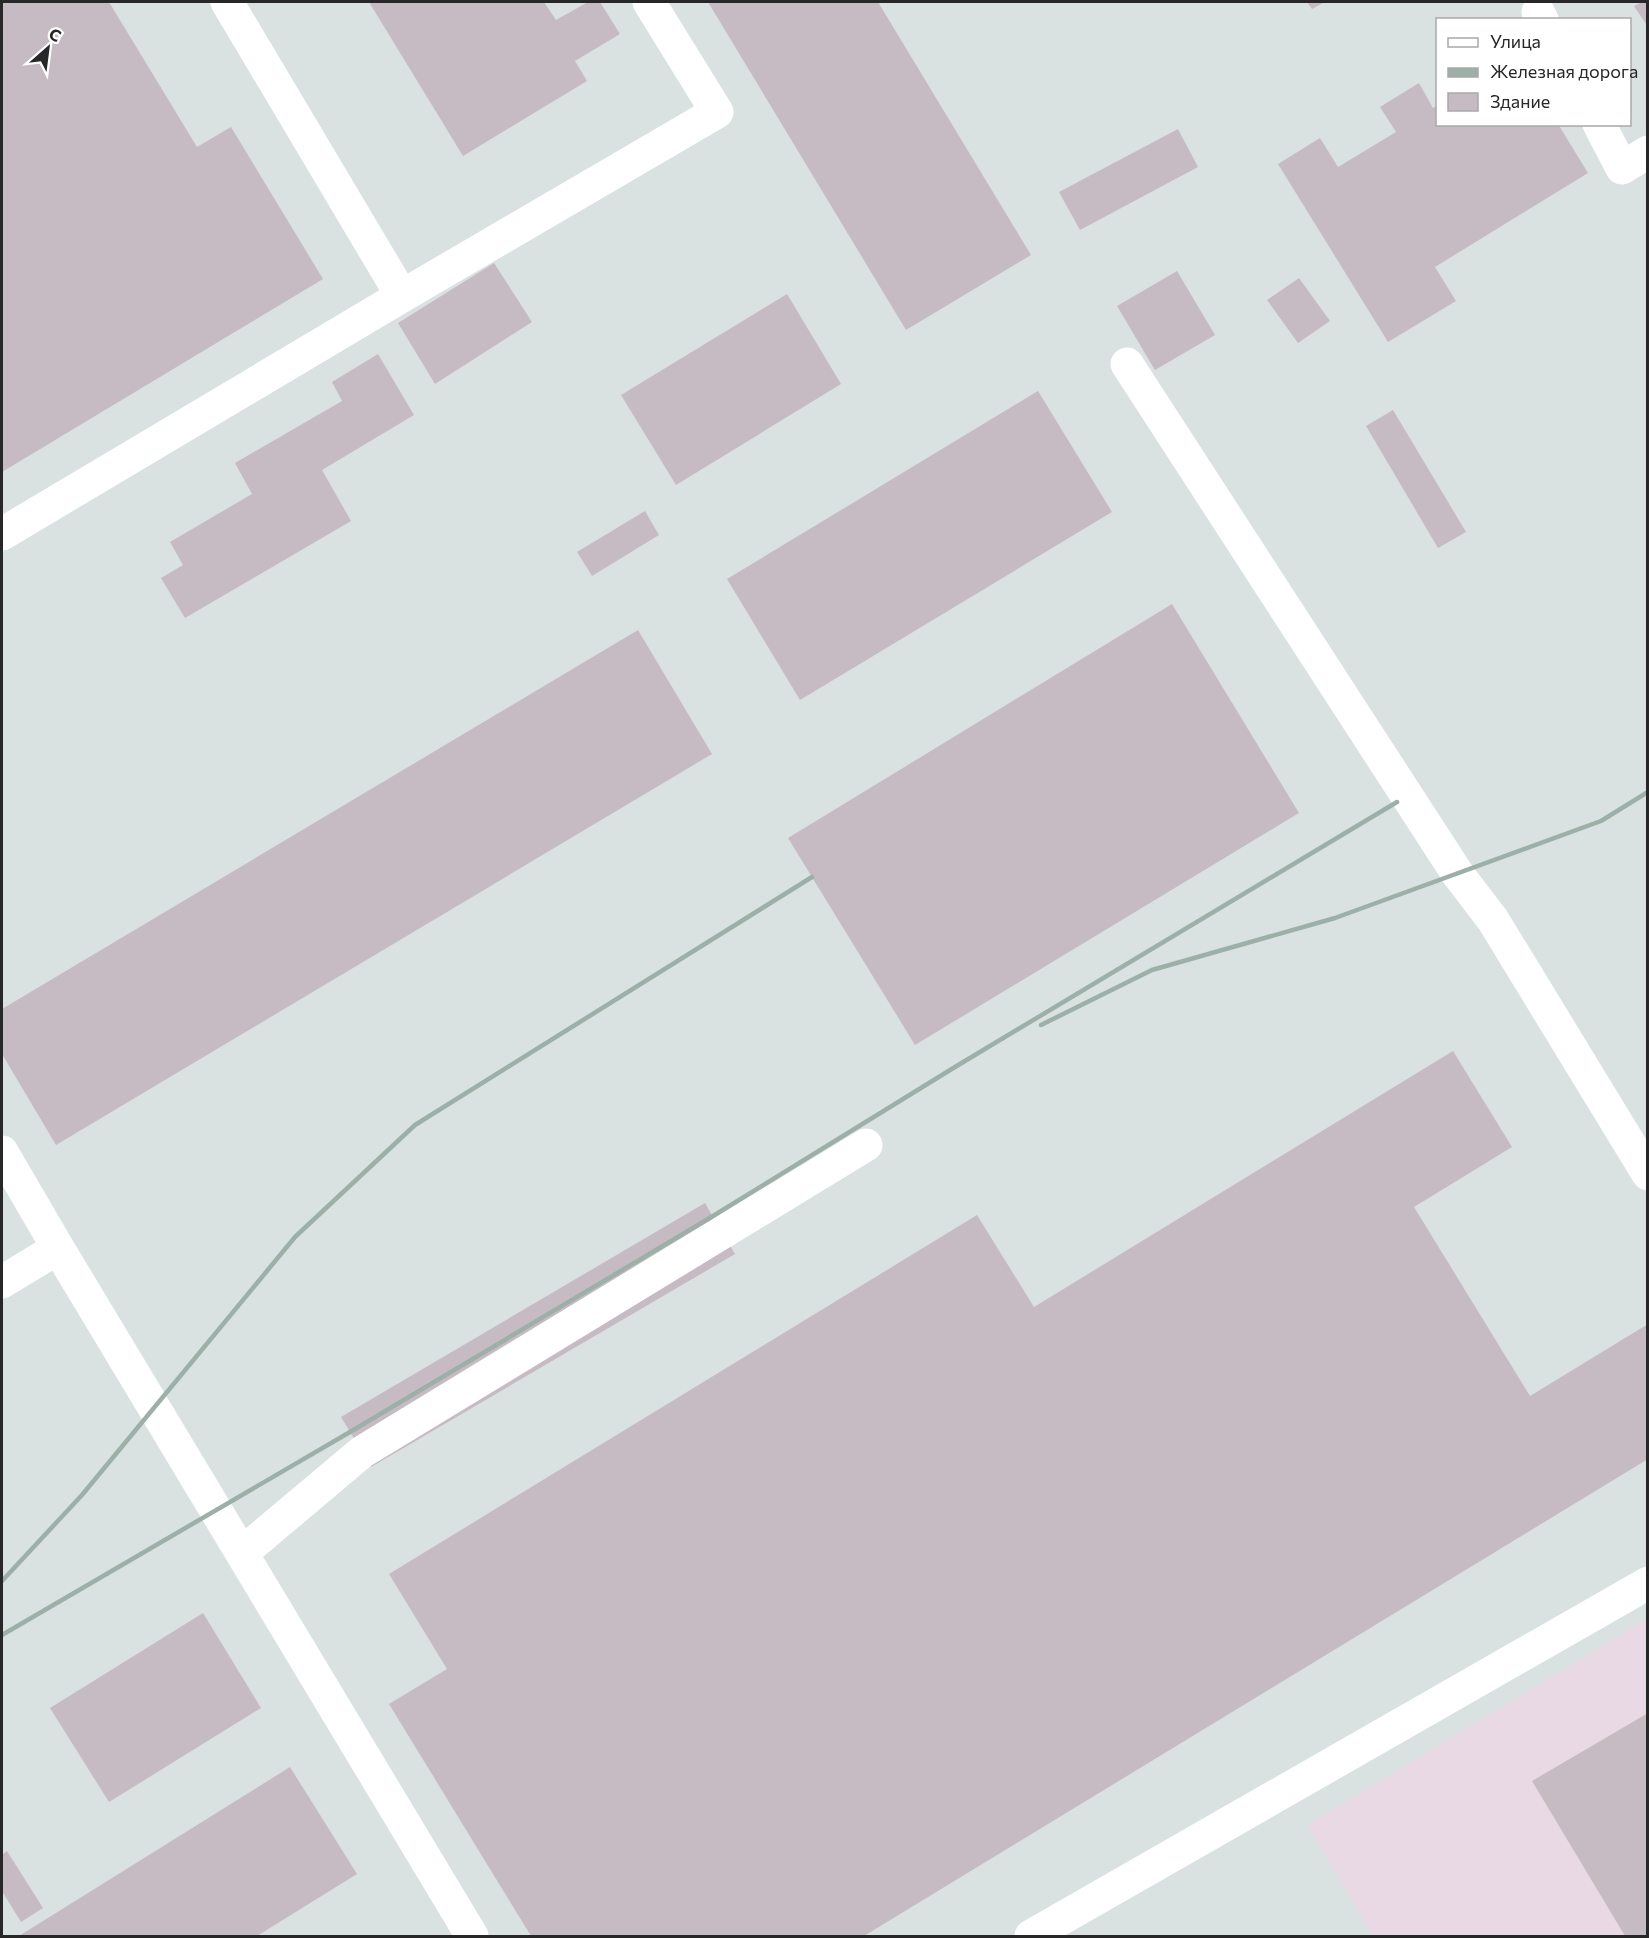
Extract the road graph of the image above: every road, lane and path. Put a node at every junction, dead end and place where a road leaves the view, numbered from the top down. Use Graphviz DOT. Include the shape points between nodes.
graph roads {
  1 [pos="227,2"];
  2 [pos="650,2"];
  3 [pos="1600,126"];
  4 [pos="1647,152"];
  5 [pos="402,296"];
  6 [pos="1126,364"];
  7 [pos="2,534"];
  8 [pos="866,1145"];
  9 [pos="2,1152"];
  10 [pos="1647,1174"];
  11 [pos="58,1248"];
  12 [pos="2,1282"];
  13 [pos="242,1553"];
  14 [pos="1647,1583"];
  15 [pos="472,1936"];
  16 [pos="1031,1936"];
  1 -- 5 [label="lane"];
  2 -- 5 [label="lane" via="717,112"];
  3 -- 4 [label="lane" via="1622,168"];
  5 -- 7 [label="lane"];
  6 -- 10 [label="lane" via="1457,873 1493,920"];
  8 -- 13 [label="lane" via="362,1452"];
  9 -- 11 [label="lane"];
  11 -- 12 [label="lane"];
  11 -- 13 [label="lane"];
  13 -- 15 [label="lane"];
  14 -- 16 [label="lane"];
}
